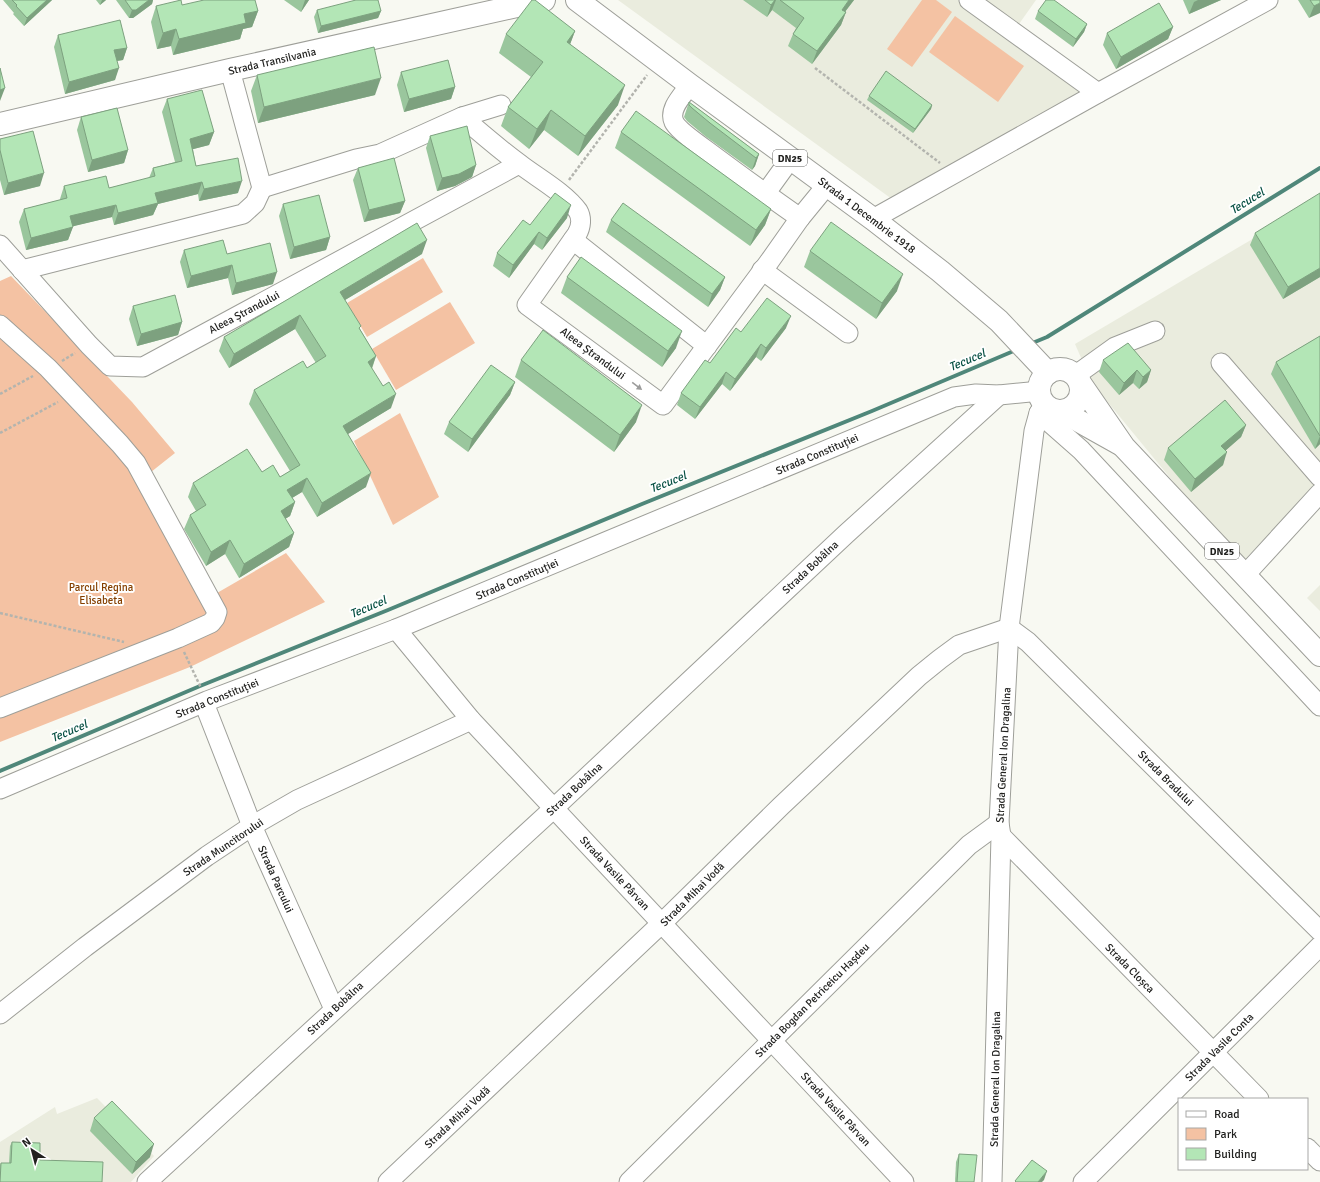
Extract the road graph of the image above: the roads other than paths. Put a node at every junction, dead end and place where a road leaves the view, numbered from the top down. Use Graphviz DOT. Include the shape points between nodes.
graph roads {
  1 [pos="480,0"];
  2 [pos="544,0"];
  3 [pos="577,0"];
  4 [pos="969,0"];
  5 [pos="1268,0"];
  6 [pos="453,20"];
  7 [pos="230,70"];
  8 [pos="690,85"];
  9 [pos="1098,93"];
  10 [pos="501,105"];
  11 [pos="462,117"];
  12 [pos="0,124"];
  13 [pos="791,158"];
  14 [pos="519,164"];
  15 [pos="826,185"];
  16 [pos="262,188"];
  17 [pos="765,194"];
  18 [pos="800,218"];
  19 [pos="873,219"];
  20 [pos="573,240"];
  21 [pos="0,245"];
  22 [pos="22,270"];
  23 [pos="762,270"];
  24 [pos="0,326"];
  25 [pos="1155,331"];
  26 [pos="848,332"];
  27 [pos="707,346"];
  28 [pos="1221,363"];
  29 [pos="1078,379"];
  30 [pos="999,395"];
  31 [pos="1046,398"];
  32 [pos="1124,447"];
  33 [pos="1319,474"];
  34 [pos="1320,493"];
  35 [pos="1245,575"];
  36 [pos="1009,628"];
  37 [pos="396,629"];
  38 [pos="1320,655"];
  39 [pos="206,702"];
  40 [pos="1320,706"];
  41 [pos="0,708"];
  42 [pos="471,720"];
  43 [pos="0,789"];
  44 [pos="553,809"];
  45 [pos="252,826"];
  46 [pos="1000,829"];
  47 [pos="662,924"];
  48 [pos="1320,931"];
  49 [pos="1320,946"];
  50 [pos="334,1009"];
  51 [pos="0,1014"];
  52 [pos="772,1040"];
  53 [pos="1213,1052"];
  54 [pos="1258,1098"];
  55 [pos="1308,1149"];
  56 [pos="1320,1161"];
  57 [pos="147,1182"];
  58 [pos="388,1182"];
  59 [pos="629,1182"];
  60 [pos="904,1182"];
  61 [pos="992,1182"];
  62 [pos="1083,1182"];
  1 -- 6 [label="main road"];
  2 -- 6 [label="main road, Strada Transilvania"];
  3 -- 8 [label="main road, Strada 1 Decembrie 1918 / DN25"];
  4 -- 9 [label="street"];
  5 -- 9 [label="street"];
  6 -- 7 [label="main road, Strada Transilvania"];
  7 -- 12 [label="main road, Strada Transilvania"];
  7 -- 16 [label="street"];
  8 -- 13 [label="main road, Strada 1 Decembrie 1918 / DN25"];
  8 -- 17 [label="street" via="675,106 672,114 674,124"];
  9 -- 19 [label="street"];
  10 -- 11 [label="street"];
  11 -- 14 [label="street, Aleea Ștrandului"];
  11 -- 16 [label="street" via="380,154"];
  13 -- 15 [label="main road, Strada 1 Decembrie 1918 / DN25"];
  13 -- 17 [label="street"];
  14 -- 20 [label="street, Aleea Ștrandului" via="559,193 579,212 580,228"];
  14 -- 22 [label="street, Aleea Ștrandului" via="143,367 110,366"];
  15 -- 18 [label="street, Aleea Ștrandului"];
  15 -- 19 [label="main road, Strada 1 Decembrie 1918 / DN25"];
  16 -- 22 [label="street" via="255,203 243,214"];
  17 -- 18 [label="street"];
  18 -- 23 [label="street, Aleea Ștrandului"];
  19 -- 31 [label="main road, Strada 1 Decembrie 1918 / DN25" via="999,321 1033,358"];
  20 -- 27 [label="street"];
  20 -- 27 [label="street, Aleea Ștrandului, one-way" via="527,305 663,405"];
  21 -- 22 [label="street, Aleea Ștrandului"];
  23 -- 26 [label="street"];
  23 -- 27 [label="street, Aleea Ștrandului"];
  24 -- 41 [label="street" via="48,368 136,463 217,612 210,623 178,638"];
  25 -- 29 [label="street" via="1116,347"];
  28 -- 33 [label="street"];
  29 -- 31 [label="main road" via="1067,370 1057,369"];
  29 -- 31 [label="main road" via="1081,393 1078,402 1070,408"];
  29 -- 32 [label="main road, Strada 1 Decembrie 1918 / DN25"];
  30 -- 31 [label="street, Strada Constituției"];
  30 -- 37 [label="street, Strada Constituției" via="976,394 954,397"];
  30 -- 44 [label="street, Strada Bobâlna" via="846,534"];
  31 -- 32 [label="main road, Strada 1 Decembrie 1918 / DN25"];
  31 -- 36 [label="street, Strada General Ion Dragalina" via="1034,431"];
  31 -- 40 [label="street" via="1081,450"];
  32 -- 35 [label="main road, Strada 1 Decembrie 1918 / DN25"];
  34 -- 35 [label="street"];
  35 -- 38 [label="main road, Strada 1 Decembrie 1918 / DN25"];
  36 -- 46 [label="street, Strada General Ion Dragalina"];
  36 -- 47 [label="street, Strada Mihai Vodă" via="959,645 940,658 781,806"];
  36 -- 48 [label="street, Strada Bradului" via="1028,642"];
  37 -- 39 [label="street, Strada Constituției"];
  37 -- 42 [label="street, Strada Vasile Pârvan"];
  39 -- 43 [label="street, Strada Constituției"];
  39 -- 45 [label="street, Strada Parcului"];
  42 -- 44 [label="street, Strada Vasile Pârvan"];
  42 -- 45 [label="street, Strada Muncitorului" via="297,800"];
  44 -- 47 [label="street, Strada Vasile Pârvan"];
  44 -- 50 [label="street, Strada Bobâlna"];
  45 -- 50 [label="street, Strada Parcului"];
  45 -- 51 [label="street, Strada Muncitorului" via="206,856"];
  46 -- 52 [label="street, Strada Bogdan Petriceicu Hașdeu" via="969,845"];
  46 -- 53 [label="street, Strada Cloșca"];
  46 -- 61 [label="street, Strada General Ion Dragalina"];
  47 -- 52 [label="street, Strada Vasile Pârvan"];
  47 -- 58 [label="street, Strada Mihai Vodă"];
  49 -- 53 [label="street, Strada Vasile Conta"];
  50 -- 57 [label="street, Strada Bobâlna"];
  52 -- 59 [label="street, Strada Bogdan Petriceicu Hașdeu"];
  52 -- 60 [label="street, Strada Vasile Pârvan"];
  53 -- 54 [label="street, Strada Cloșca"];
  53 -- 62 [label="street, Strada Vasile Conta"];
  55 -- 56 [label="street"];
}
